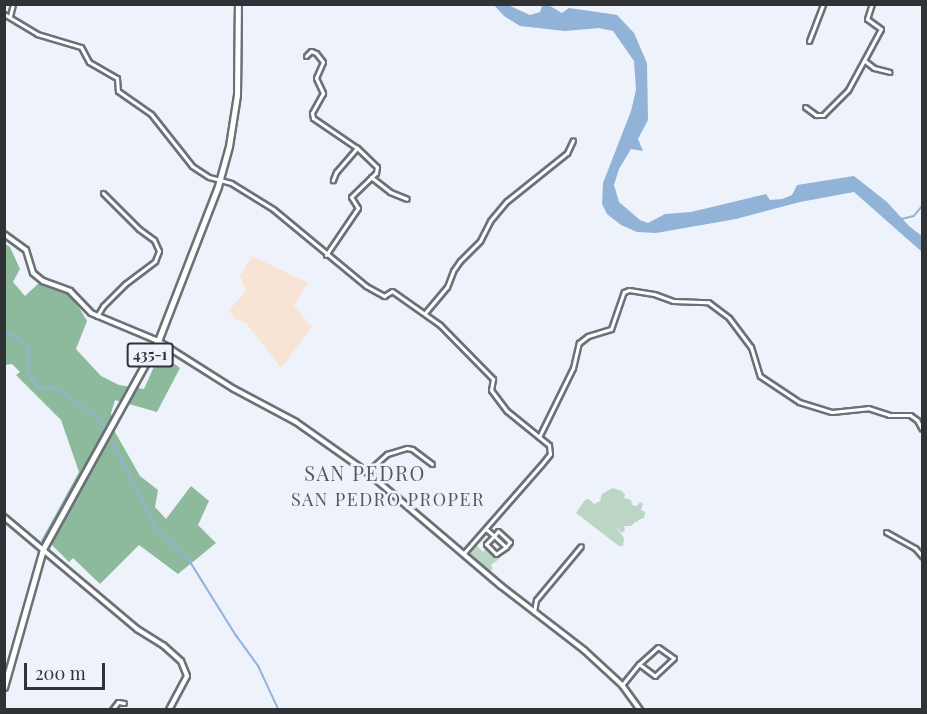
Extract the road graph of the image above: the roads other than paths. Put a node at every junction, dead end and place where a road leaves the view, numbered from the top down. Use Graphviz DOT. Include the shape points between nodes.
graph roads {
  1 [pos="13,4"];
  2 [pos="238,4"];
  3 [pos="822,4"];
  4 [pos="872,4"];
  5 [pos="4,14"];
  6 [pos="9,16"];
  7 [pos="809,41"];
  8 [pos="306,56"];
  9 [pos="865,61"];
  10 [pos="890,72"];
  11 [pos="805,107"];
  12 [pos="573,140"];
  13 [pos="357,148"];
  14 [pos="371,177"];
  15 [pos="220,180"];
  16 [pos="333,180"];
  17 [pos="103,193"];
  18 [pos="407,199"];
  19 [pos="4,234"];
  20 [pos="326,255"];
  21 [pos="425,314"];
  22 [pos="97,316"];
  23 [pos="158,341"];
  24 [pos="922,429"];
  25 [pos="539,436"];
  26 [pos="432,464"];
  27 [pos="367,472"];
  28 [pos="5,519"];
  29 [pos="486,529"];
  30 [pos="886,532"];
  31 [pos="494,536"];
  32 [pos="580,546"];
  33 [pos="506,547"];
  34 [pos="43,549"];
  35 [pos="463,554"];
  36 [pos="922,556"];
  37 [pos="534,612"];
  38 [pos="639,664"];
  39 [pos="622,685"];
  40 [pos="4,687"];
  41 [pos="124,703"];
  42 [pos="112,710"];
  43 [pos="170,710"];
  44 [pos="640,710"];
  1 -- 6 [label="street"];
  2 -- 15 [label="main road, 435-1" via="237,95"];
  3 -- 7 [label="street"];
  4 -- 9 [label="street" via="867,19 881,29"];
  5 -- 6 [label="street"];
  6 -- 15 [label="street" via="37,34 81,47 89,62 117,78 118,91 153,116 192,166"];
  8 -- 13 [label="street" via="316,52 323,62 316,78 323,93 313,118"];
  9 -- 10 [label="street"];
  9 -- 11 [label="street" via="845,94 825,114 820,116"];
  12 -- 21 [label="street" via="567,153 507,201"];
  13 -- 14 [label="street" via="377,166"];
  13 -- 16 [label="street"];
  14 -- 18 [label="street"];
  14 -- 20 [label="street" via="351,196 358,208"];
  15 -- 20 [label="street" via="273,209"];
  15 -- 23 [label="main road, 435-1"];
  17 -- 22 [label="street" via="154,240 159,251 155,261 118,291"];
  19 -- 22 [label="street" via="26,250 31,271 38,278 70,291"];
  20 -- 21 [label="street" via="382,296 392,291"];
  21 -- 25 [label="street" via="493,379 490,390 507,411"];
  22 -- 23 [label="street"];
  23 -- 27 [label="street" via="296,422"];
  23 -- 34 [label="main road, 435-1"];
  24 -- 25 [label="street" via="910,415 889,415 868,408 832,412 799,402 760,376 747,342 729,318 708,302 673,301 628,290 611,329 579,343 573,368"];
  25 -- 29 [label="street" via="549,445 550,454"];
  26 -- 27 [label="street" via="407,448 387,454"];
  27 -- 35 [label="street"];
  28 -- 34 [label="street"];
  29 -- 31 [label="street"];
  29 -- 35 [label="street"];
  30 -- 36 [label="street"];
  31 -- 33 [label="street"];
  31 -- 33 [label="street" via="499,531 510,542"];
  31 -- 33 [label="street" via="486,544 491,550 496,554"];
  32 -- 37 [label="street" via="536,600"];
  34 -- 40 [label="main road, 435-1"];
  34 -- 43 [label="street" via="184,665 186,680"];
  35 -- 37 [label="street"];
  37 -- 39 [label="street"];
  38 -- 38 [label="street" via="658,647 674,658 656,676"];
  38 -- 39 [label="street"];
  39 -- 44 [label="street"];
  41 -- 42 [label="street" via="118,702"];
}
